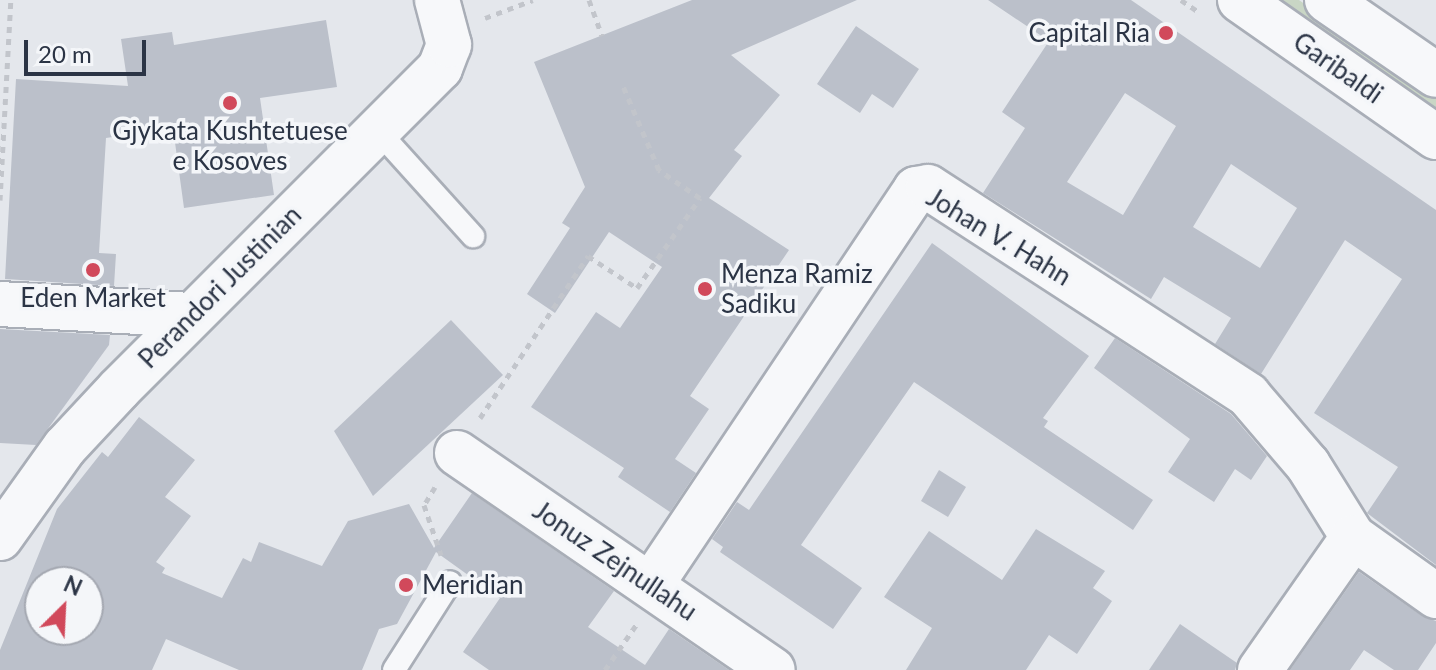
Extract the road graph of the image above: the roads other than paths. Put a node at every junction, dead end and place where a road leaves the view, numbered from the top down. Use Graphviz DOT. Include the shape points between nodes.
graph roads {
  1 [pos="1240,0"];
  2 [pos="1327,0"];
  3 [pos="442,16"];
  4 [pos="1436,75"];
  5 [pos="378,131"];
  6 [pos="1436,137"];
  7 [pos="473,236"];
  8 [pos="0,304"];
  9 [pos="192,315"];
  10 [pos="457,453"];
  11 [pos="1353,537"];
  12 [pos="0,538"];
  13 [pos="450,582"];
  14 [pos="655,588"];
  15 [pos="1436,596"];
  16 [pos="394,670"];
  17 [pos="773,670"];
  18 [pos="1260,670"];
  1 -- 6 [label="street, Garibaldi"];
  2 -- 4 [label="street, Garibaldi"];
  3 -- 5 [label="street, Perandori Justinian" via="447,58"];
  5 -- 7 [label="lane"];
  5 -- 9 [label="street, Perandori Justinian"];
  8 -- 9 [label="street"];
  9 -- 12 [label="street, Perandori Justinian" via="65,447"];
  10 -- 14 [label="street, Jonuz Zejnullahu"];
  11 -- 14 [label="street, Johan V. Hahn" via="1301,456 1248,395 928,187 916,189"];
  11 -- 15 [label="street, Johan V. Hahn"];
  11 -- 18 [label="street"];
  13 -- 16 [label="lane"];
  14 -- 17 [label="street, Jonuz Zejnullahu"];
}
